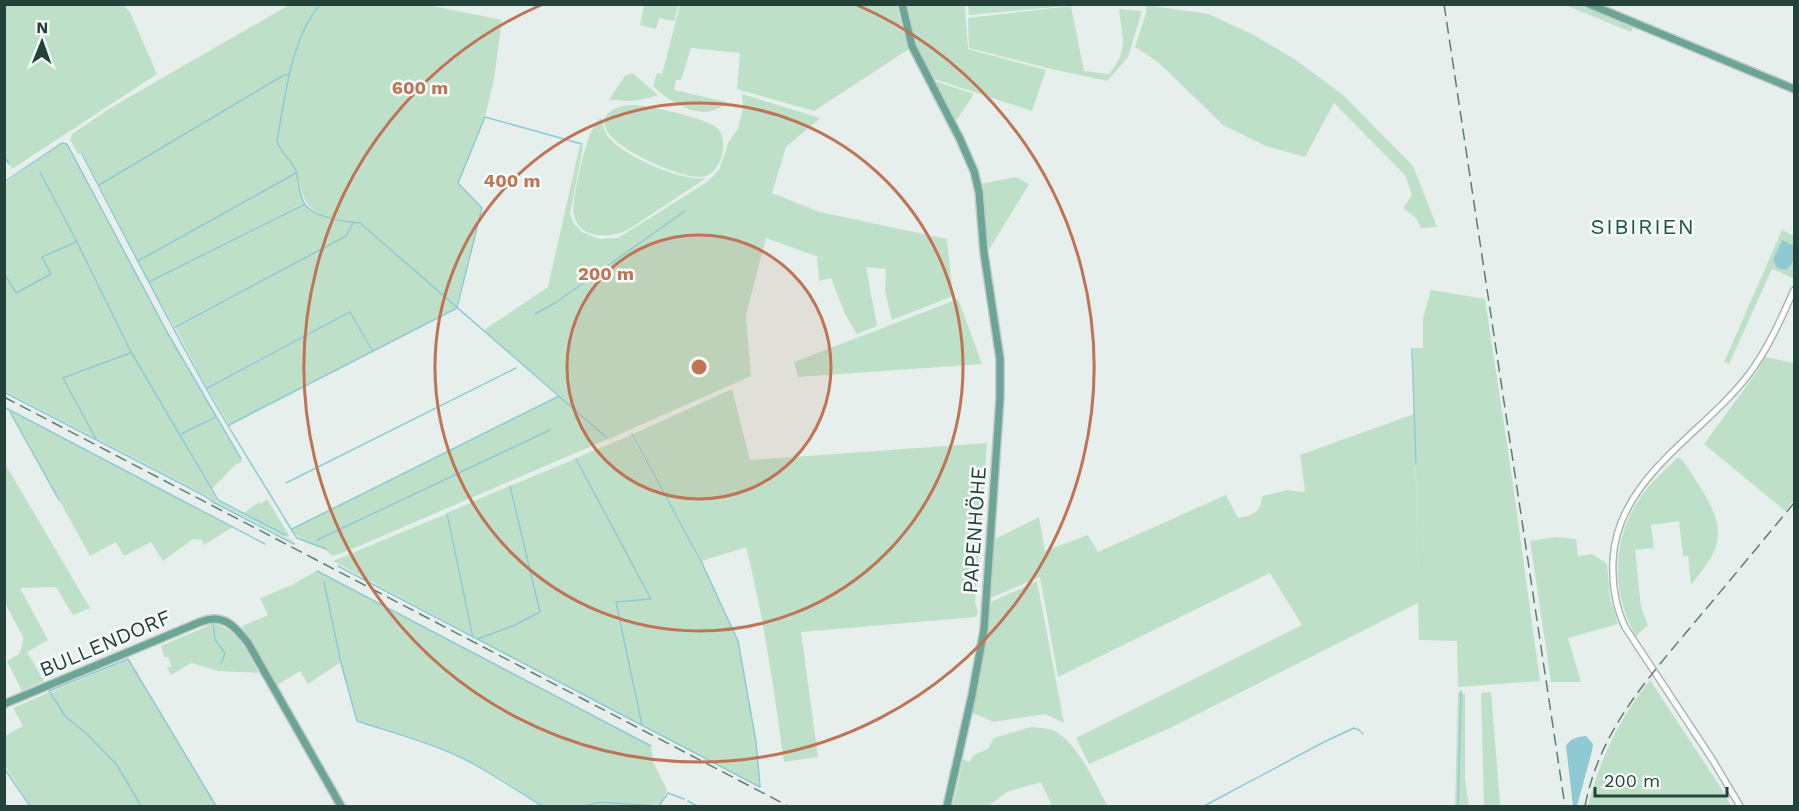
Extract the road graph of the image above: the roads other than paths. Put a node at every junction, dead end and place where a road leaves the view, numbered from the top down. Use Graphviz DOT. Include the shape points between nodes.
graph roads {
  1 [pos="902,4"];
  2 [pos="1589,4"];
  3 [pos="1794,89"];
  4 [pos="1794,290"];
  5 [pos="4,704"];
  6 [pos="341,807"];
  7 [pos="947,807"];
  8 [pos="1740,807"];
  1 -- 7 [label="main road, PAPENHÖHE" via="912,46 974,171 1000,359 984,630"];
  2 -- 3 [label="main road"];
  4 -- 8 [label="street" via="1749,374 1641,486 1622,518 1614,546 1613,588 1619,613"];
  5 -- 6 [label="main road, BULLENDORF" via="207,619 220,620 233,626 248,643"];
}
